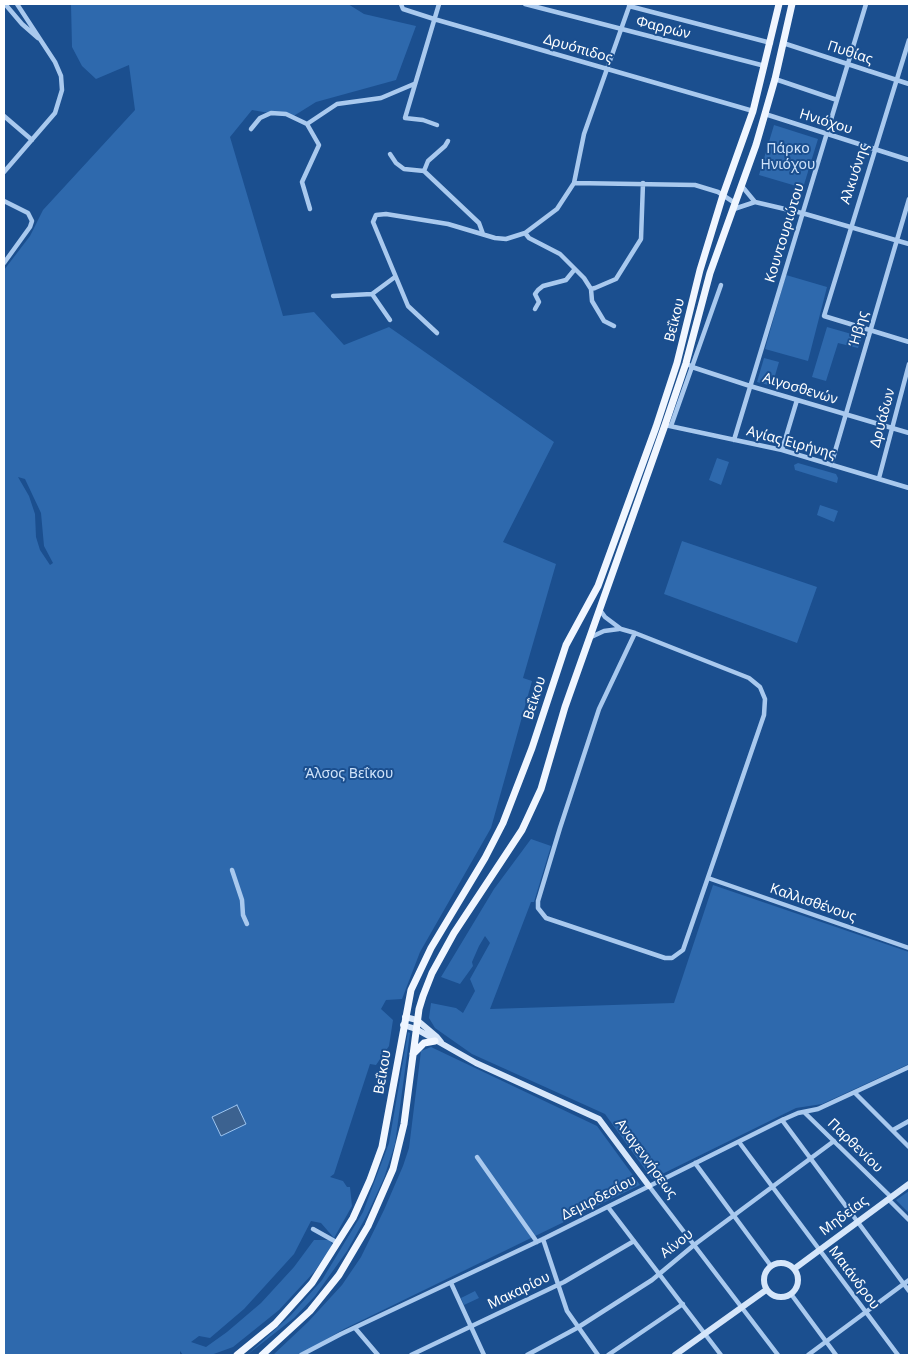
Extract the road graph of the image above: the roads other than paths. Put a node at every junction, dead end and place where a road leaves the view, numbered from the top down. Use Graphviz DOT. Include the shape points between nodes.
graph roads {
  1 [pos="5,4"];
  2 [pos="17,4"];
  3 [pos="401,4"];
  4 [pos="439,4"];
  5 [pos="525,4"];
  6 [pos="779,4"];
  7 [pos="792,4"];
  8 [pos="866,4"];
  9 [pos="629,5"];
  10 [pos="434,19"];
  11 [pos="621,28"];
  12 [pos="40,39"];
  13 [pos="909,40"];
  14 [pos="770,43"];
  15 [pos="783,44"];
  16 [pos="904,58"];
  17 [pos="909,60"];
  18 [pos="848,64"];
  19 [pos="765,66"];
  20 [pos="608,69"];
  21 [pos="774,79"];
  22 [pos="897,80"];
  23 [pos="414,84"];
  24 [pos="909,84"];
  25 [pos="837,100"];
  26 [pos="753,111"];
  27 [pos="764,114"];
  28 [pos="4,116"];
  29 [pos="307,124"];
  30 [pos="437,125"];
  31 [pos="251,129"];
  32 [pos="826,135"];
  33 [pos="32,140"];
  34 [pos="448,141"];
  35 [pos="875,150"];
  36 [pos="390,154"];
  37 [pos="909,160"];
  38 [pos="424,171"];
  39 [pos="4,172"];
  40 [pos="574,183"];
  41 [pos="643,183"];
  42 [pos="742,185"];
  43 [pos="723,195"];
  44 [pos="909,199"];
  45 [pos="4,201"];
  46 [pos="755,202"];
  47 [pos="734,206"];
  48 [pos="310,210"];
  49 [pos="802,213"];
  50 [pos="850,228"];
  51 [pos="525,233"];
  52 [pos="483,234"];
  53 [pos="897,241"];
  54 [pos="909,244"];
  55 [pos="4,263"];
  56 [pos="575,270"];
  57 [pos="395,277"];
  58 [pos="722,285"];
  59 [pos="591,289"];
  60 [pos="372,294"];
  61 [pos="333,296"];
  62 [pos="535,309"];
  63 [pos="390,320"];
  64 [pos="614,326"];
  65 [pos="871,330"];
  66 [pos="437,333"];
  67 [pos="909,342"];
  68 [pos="909,364"];
  69 [pos="689,365"];
  70 [pos="750,386"];
  71 [pos="797,400"];
  72 [pos="846,415"];
  73 [pos="668,426"];
  74 [pos="891,428"];
  75 [pos="909,434"];
  76 [pos="734,440"];
  77 [pos="782,450"];
  78 [pos="831,465"];
  79 [pos="878,478"];
  80 [pos="909,488"];
  81 [pos="600,608"];
  82 [pos="621,629"];
  83 [pos="635,634"];
  84 [pos="589,639"];
  85 [pos="232,870"];
  86 [pos="708,878"];
  87 [pos="247,924"];
  88 [pos="909,948"];
  89 [pos="405,1017"];
  90 [pos="418,1020"];
  91 [pos="403,1025"];
  92 [pos="416,1029"];
  93 [pos="438,1042"];
  94 [pos="413,1054"];
  95 [pos="909,1067"];
  96 [pos="855,1093"];
  97 [pos="804,1112"];
  98 [pos="782,1120"];
  99 [pos="909,1120"];
  100 [pos="892,1130"];
  101 [pos="739,1142"];
  102 [pos="834,1142"];
  103 [pos="909,1147"];
  104 [pos="477,1157"];
  105 [pos="811,1159"];
  106 [pos="695,1164"];
  107 [pos="909,1184"];
  108 [pos="649,1186"];
  109 [pos="772,1187"];
  110 [pos="889,1198"];
  111 [pos="608,1207"];
  112 [pos="734,1216"];
  113 [pos="909,1220"];
  114 [pos="858,1221"];
  115 [pos="312,1229"];
  116 [pos="543,1239"];
  117 [pos="634,1241"];
  118 [pos="537,1242"];
  119 [pos="338,1244"];
  120 [pos="694,1245"];
  121 [pos="819,1250"];
  122 [pos="770,1266"];
  123 [pos="794,1269"];
  124 [pos="659,1274"];
  125 [pos="909,1280"];
  126 [pos="451,1283"];
  127 [pos="904,1284"];
  128 [pos="558,1285"];
  129 [pos="766,1290"];
  130 [pos="909,1291"];
  131 [pos="791,1294"];
  132 [pos="683,1304"];
  133 [pos="742,1308"];
  134 [pos="866,1312"];
  135 [pos="355,1328"];
  136 [pos="471,1328"];
  137 [pos="577,1328"];
  138 [pos="706,1335"];
  139 [pos="826,1342"];
  140 [pos="311,1352"];
  141 [pos="237,1355"];
  142 [pos="262,1355"];
  143 [pos="301,1355"];
  144 [pos="378,1355"];
  145 [pos="411,1355"];
  146 [pos="484,1355"];
  147 [pos="527,1355"];
  148 [pos="598,1355"];
  149 [pos="608,1355"];
  150 [pos="675,1355"];
  151 [pos="721,1355"];
  152 [pos="778,1355"];
  153 [pos="808,1355"];
  154 [pos="836,1355"];
  155 [pos="898,1355"];
  1 -- 12 [label="street"];
  2 -- 12 [label="street"];
  3 -- 10 [label="street, Δρυόπιδος" via="403,9"];
  4 -- 10 [label="street"];
  5 -- 11 [label="street, Φαρρών"];
  6 -- 14 [label="main road, Βεΐκου"];
  7 -- 15 [label="main road, Βεΐκου"];
  8 -- 18 [label="street, Κουντουριώτου"];
  9 -- 11 [label="street"];
  9 -- 14 [label="street"];
  10 -- 20 [label="street, Δρυόπιδος"];
  10 -- 23 [label="street"];
  11 -- 19 [label="street, Φαρρών"];
  11 -- 20 [label="street"];
  12 -- 33 [label="street" via="58,68 62,90 55,113"];
  13 -- 16 [label="street, Αλκυόνης"];
  14 -- 19 [label="main road, Βεΐκου"];
  15 -- 18 [label="street, Πυθίας"];
  15 -- 21 [label="main road, Βεΐκου"];
  16 -- 17 [label="street"];
  16 -- 22 [label="street, Αλκυόνης"];
  18 -- 22 [label="street, Πυθίας"];
  18 -- 25 [label="street, Κουντουριώτου"];
  19 -- 26 [label="main road, Βεΐκου"];
  20 -- 26 [label="street, Δρυόπιδος"];
  20 -- 40 [label="street" via="584,134"];
  21 -- 25 [label="street"];
  21 -- 27 [label="main road, Βεΐκου"];
  22 -- 24 [label="street, Πυθίας"];
  22 -- 35 [label="street, Αλκυόνης"];
  23 -- 29 [label="street" via="381,98 338,104"];
  23 -- 30 [label="street" via="405,118"];
  25 -- 32 [label="street, Κουντουριώτου"];
  26 -- 43 [label="main road, Βεΐκου"];
  27 -- 32 [label="street, Ηνιόχου"];
  27 -- 42 [label="main road, Βεΐκου"];
  28 -- 33 [label="street"];
  29 -- 31 [label="street" via="286,114 271,113 260,118"];
  29 -- 48 [label="street" via="318,146 302,182"];
  32 -- 35 [label="street, Ηνιόχου"];
  32 -- 49 [label="street, Κουντουριώτου"];
  33 -- 39 [label="street"];
  34 -- 38 [label="street" via="428,161"];
  35 -- 37 [label="street, Ηνιόχου"];
  35 -- 50 [label="street, Αλκυόνης"];
  36 -- 38 [label="street" via="404,168"];
  38 -- 52 [label="street" via="479,223"];
  40 -- 41 [label="street"];
  40 -- 51 [label="street" via="557,209"];
  41 -- 43 [label="street" via="695,185"];
  41 -- 59 [label="street" via="641,239 616,279"];
  42 -- 46 [label="street"];
  42 -- 47 [label="main road, Βεΐκου"];
  43 -- 47 [label="street" via="733,200"];
  43 -- 89 [label="main road, Βεΐκου" via="677,364 598,586 566,646 503,823 421,966"];
  44 -- 53 [label="street, Ήβης"];
  45 -- 55 [label="street" via="29,214 32,219 31,226"];
  46 -- 47 [label="street"];
  46 -- 49 [label="street"];
  47 -- 69 [label="main road, Βεΐκου" via="710,273"];
  49 -- 50 [label="street"];
  49 -- 70 [label="street, Κουντουριώτου"];
  50 -- 53 [label="street"];
  50 -- 65 [label="street, Αλκυόνης" via="824,316"];
  51 -- 52 [label="street" via="506,239"];
  51 -- 56 [label="street" via="560,254"];
  52 -- 57 [label="street" via="448,224 376,215 373,222"];
  53 -- 54 [label="street"];
  53 -- 65 [label="street, Ήβης"];
  56 -- 59 [label="street"];
  56 -- 62 [label="street" via="566,280 538,290 539,302"];
  57 -- 60 [label="street"];
  57 -- 66 [label="street" via="408,306"];
  58 -- 69 [label="street"];
  59 -- 64 [label="street" via="592,301 604,321"];
  60 -- 61 [label="street"];
  60 -- 63 [label="street"];
  65 -- 67 [label="street"];
  65 -- 72 [label="street, Ήβης"];
  68 -- 74 [label="street, Δρυάδων"];
  69 -- 70 [label="street, Αιγοσθενών"];
  69 -- 73 [label="main road, Βεΐκου"];
  70 -- 71 [label="street, Αιγοσθενών"];
  70 -- 76 [label="street, Κουντουριώτου"];
  71 -- 72 [label="street, Αιγοσθενών"];
  71 -- 77 [label="street"];
  72 -- 74 [label="street, Αιγοσθενών"];
  72 -- 78 [label="street, Ήβης"];
  73 -- 76 [label="street, Αγίας Ειρήνης"];
  73 -- 81 [label="main road, Βεΐκου"];
  74 -- 75 [label="street, Αιγοσθενών"];
  74 -- 79 [label="street, Δρυάδων"];
  76 -- 77 [label="street, Αγίας Ειρήνης"];
  77 -- 78 [label="street, Αγίας Ειρήνης"];
  78 -- 79 [label="street, Αγίας Ειρήνης"];
  79 -- 80 [label="street, Αγίας Ειρήνης"];
  81 -- 82 [label="street" via="603,615"];
  81 -- 84 [label="main road, Βεΐκου"];
  82 -- 83 [label="street"];
  82 -- 84 [label="street" via="604,631"];
  83 -- 86 [label="street" via="749,678 764,695 764,715"];
  83 -- 86 [label="street" via="599,709 538,908 546,918 672,958 683,950"];
  84 -- 90 [label="main road, Βεΐκου" via="535,803 512,847 454,933 432,973"];
  85 -- 87 [label="street"];
  86 -- 88 [label="street, Καλλισθένους"];
  89 -- 90 [label="street, Αναγεννήσεως"];
  89 -- 91 [label="main road, Βεΐκου"];
  90 -- 92 [label="main road, Βεΐκου"];
  90 -- 93 [label="street, Αναγεννήσεως" via="437,1037"];
  91 -- 92 [label="street, Αναγεννήσεως"];
  91 -- 119 [label="main road, Βεΐκου" via="382,1147 353,1218"];
  92 -- 93 [label="street, Αναγεννήσεως"];
  92 -- 94 [label="main road, Βεΐκου"];
  93 -- 94 [label="main road" via="424,1043"];
  93 -- 108 [label="street, Αναγεννήσεως" via="476,1064 599,1119"];
  94 -- 142 [label="main road, Βεΐκου" via="398,1152 368,1226 326,1294"];
  95 -- 96 [label="street, Δεμιρδεσίου"];
  96 -- 97 [label="street, Δεμιρδεσίου"];
  96 -- 100 [label="street"];
  97 -- 98 [label="street, Δεμιρδεσίου"];
  97 -- 102 [label="street, Παρθενίου"];
  98 -- 101 [label="street, Δεμιρδεσίου"];
  98 -- 105 [label="street"];
  99 -- 100 [label="street"];
  100 -- 103 [label="street"];
  101 -- 106 [label="street, Δεμιρδεσίου"];
  101 -- 109 [label="street, Μαιάνδρου"];
  102 -- 105 [label="street, Αίνου"];
  102 -- 110 [label="street, Παρθενίου"];
  104 -- 118 [label="street"];
  105 -- 109 [label="street, Αίνου"];
  105 -- 114 [label="street"];
  106 -- 108 [label="street, Δεμιρδεσίου"];
  106 -- 112 [label="street"];
  107 -- 110 [label="street, Μηδείας"];
  108 -- 111 [label="street, Δεμιρδεσίου"];
  108 -- 120 [label="street, Αναγεννήσεως"];
  109 -- 112 [label="street, Αίνου"];
  109 -- 121 [label="street, Μαιάνδρου"];
  110 -- 113 [label="street, Παρθενίου"];
  110 -- 114 [label="street, Μηδείας"];
  111 -- 116 [label="street, Δεμιρδεσίου"];
  111 -- 117 [label="street"];
  112 -- 120 [label="street, Αίνου"];
  112 -- 122 [label="street"];
  114 -- 121 [label="street, Μηδείας"];
  114 -- 127 [label="street"];
  115 -- 119 [label="street"];
  116 -- 118 [label="street, Δεμιρδεσίου"];
  116 -- 128 [label="street"];
  117 -- 124 [label="street"];
  117 -- 128 [label="street, Μακαρίου"];
  118 -- 126 [label="street, Δεμιρδεσίου"];
  119 -- 141 [label="main road, Βεΐκου" via="298,1299 275,1324"];
  120 -- 124 [label="street, Αίνου"];
  120 -- 133 [label="street, Αναγεννήσεως"];
  121 -- 123 [label="street, Μηδείας"];
  121 -- 134 [label="street, Μαιάνδρου"];
  122 -- 123 [label="street" via="780,1263"];
  122 -- 129 [label="street" via="764,1275"];
  123 -- 131 [label="street" via="798,1280"];
  124 -- 132 [label="street"];
  124 -- 137 [label="street, Αίνου"];
  125 -- 127 [label="street"];
  126 -- 135 [label="street, Δεμιρδεσίου"];
  126 -- 136 [label="street"];
  127 -- 130 [label="street"];
  127 -- 134 [label="street"];
  128 -- 136 [label="street, Μακαρίου"];
  128 -- 137 [label="street"];
  129 -- 131 [label="street" via="776,1296"];
  129 -- 133 [label="street"];
  131 -- 139 [label="street"];
  132 -- 138 [label="street"];
  132 -- 149 [label="street"];
  133 -- 138 [label="street"];
  133 -- 152 [label="street, Αναγεννήσεως"];
  134 -- 139 [label="street"];
  134 -- 155 [label="street, Μαιάνδρου"];
  135 -- 140 [label="street, Δεμιρδεσίου"];
  135 -- 144 [label="street"];
  136 -- 145 [label="street, Μακαρίου"];
  136 -- 146 [label="street"];
  137 -- 147 [label="street, Αίνου"];
  137 -- 148 [label="street"];
  138 -- 150 [label="street"];
  138 -- 151 [label="street"];
  139 -- 153 [label="street"];
  139 -- 154 [label="street"];
  140 -- 143 [label="street, Δεμιρδεσίου"];
}
